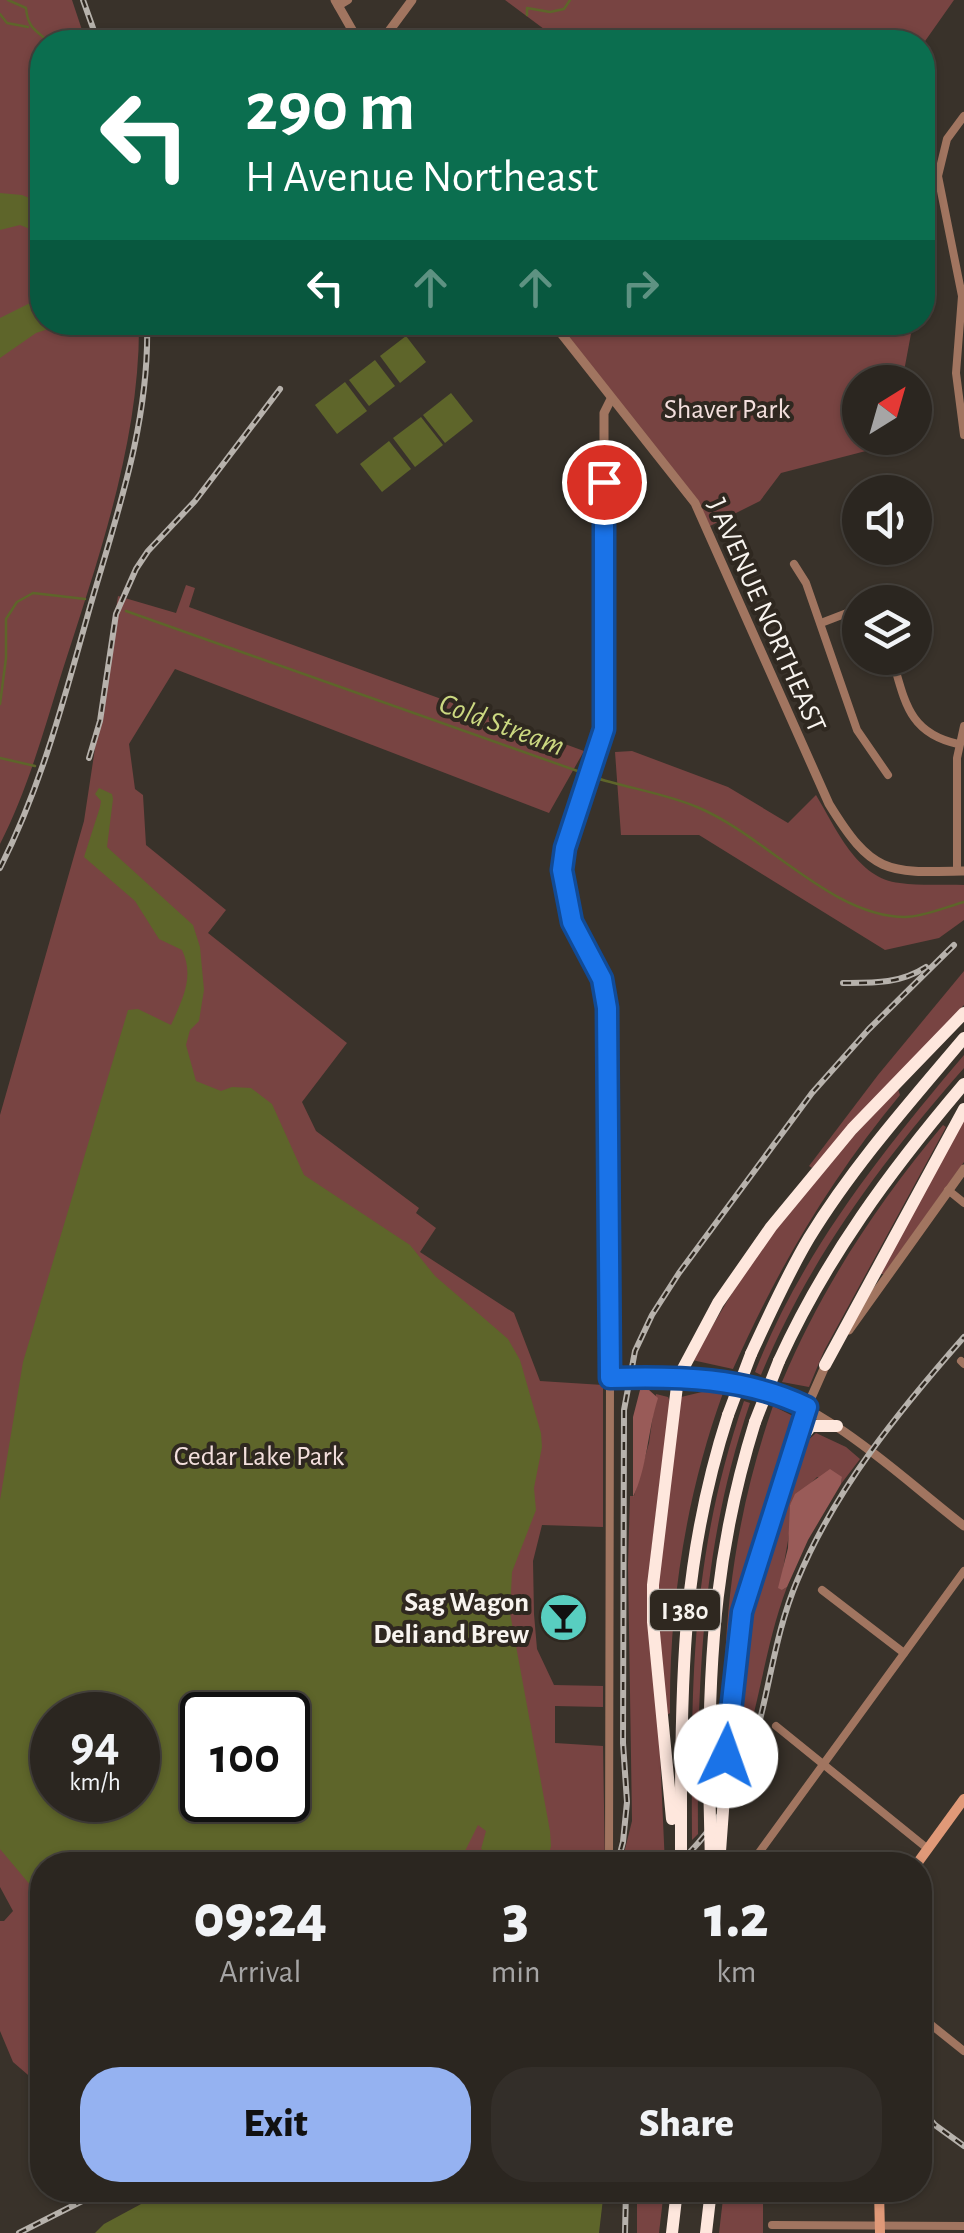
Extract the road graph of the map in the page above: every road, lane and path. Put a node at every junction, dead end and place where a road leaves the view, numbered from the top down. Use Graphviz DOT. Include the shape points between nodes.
graph roads {
  1 [pos="412,0"];
  2 [pos="340,2"];
  3 [pos="353,30"];
  4 [pos="391,30"];
  5 [pos="964,116"];
  6 [pos="562,335"];
  7 [pos="611,399"];
  8 [pos="964,435"];
  9 [pos="794,564"];
  10 [pos="842,615"];
  11 [pos="821,623"];
  12 [pos="897,675"];
  13 [pos="964,726"];
  14 [pos="958,744"];
  15 [pos="888,775"];
  16 [pos="960,871"];
  17 [pos="964,1013"];
  18 [pos="964,1038"];
  19 [pos="964,1084"];
  20 [pos="964,1109"];
  21 [pos="964,1169"];
  22 [pos="948,1190"];
  23 [pos="964,1203"];
  24 [pos="825,1365"];
  25 [pos="610,1378"];
  26 [pos="678,1378"];
  27 [pos="807,1407"];
  28 [pos="837,1426"];
  29 [pos="793,1452"];
  30 [pos="964,1526"];
  31 [pos="964,1571"];
  32 [pos="822,1590"];
  33 [pos="904,1653"];
  34 [pos="776,1726"];
  35 [pos="824,1764"];
  36 [pos="964,1799"];
  37 [pos="676,1814"];
  38 [pos="928,1848"];
  39 [pos="609,1852"];
  40 [pos="679,1852"];
  41 [pos="711,1852"];
  42 [pos="720,1852"];
  43 [pos="760,1852"];
  44 [pos="925,1852"];
  45 [pos="932,2025"];
  46 [pos="964,2050"];
  47 [pos="676,2202"];
  48 [pos="710,2202"];
  49 [pos="879,2202"];
  50 [pos="772,2225"];
  51 [pos="964,2226"];
  52 [pos="880,2230"];
  53 [pos="672,2233"];
  54 [pos="706,2233"];
  1 -- 4 [label="street"];
  2 -- 3 [label="street"];
  5 -- 8 [label="street" via="947,139 938,176 962,296 956,373"];
  6 -- 7 [label="street, J AVENUE NORTHEAST"];
  7 -- 16 [label="street, J AVENUE NORTHEAST" via="702,515 775,688 846,832 888,867"];
  7 -- 25 [label="street" via="604,413 604,722 562,870 572,922 602,979 607,1008"];
  9 -- 11 [label="street"];
  10 -- 11 [label="street"];
  11 -- 15 [label="street" via="857,730"];
  12 -- 14 [label="street" via="917,724"];
  13 -- 14 [label="street"];
  14 -- 16 [label="street"];
  17 -- 26 [label="highway" via="852,1129 771,1226 718,1303"];
  18 -- 37 [label="highway, I 380, bridge" via="829,1208 750,1354 700,1514 686,1604"];
  19 -- 41 [label="highway, I 380, bridge" via="850,1229 811,1295 756,1422 732,1503 711,1648"];
  20 -- 24 [label="highway"];
  21 -- 22 [label="street"];
  22 -- 23 [label="street"];
  22 -- 24 [label="street"];
  24 -- 27 [label="street"];
  25 -- 26 [label="street"];
  25 -- 39 [label="street"];
  26 -- 27 [label="street" via="740,1384"];
  26 -- 37 [label="highway" via="653,1585"];
  27 -- 28 [label="street"];
  27 -- 29 [label="highway"];
  28 -- 29 [label="highway" via="811,1426"];
  28 -- 30 [label="street"];
  29 -- 42 [label="highway, bridge" via="742,1612"];
  31 -- 33 [label="street"];
  32 -- 33 [label="street"];
  33 -- 35 [label="street"];
  34 -- 35 [label="street"];
  35 -- 38 [label="street"];
  35 -- 43 [label="street"];
  36 -- 38 [label="main road"];
  37 -- 40 [label="highway, I 380, bridge"];
  38 -- 44 [label="main road"];
  45 -- 46 [label="street"];
  47 -- 53 [label="highway"];
  48 -- 54 [label="highway"];
  49 -- 52 [label="main road"];
  50 -- 52 [label="street"];
  51 -- 52 [label="street"];
}
